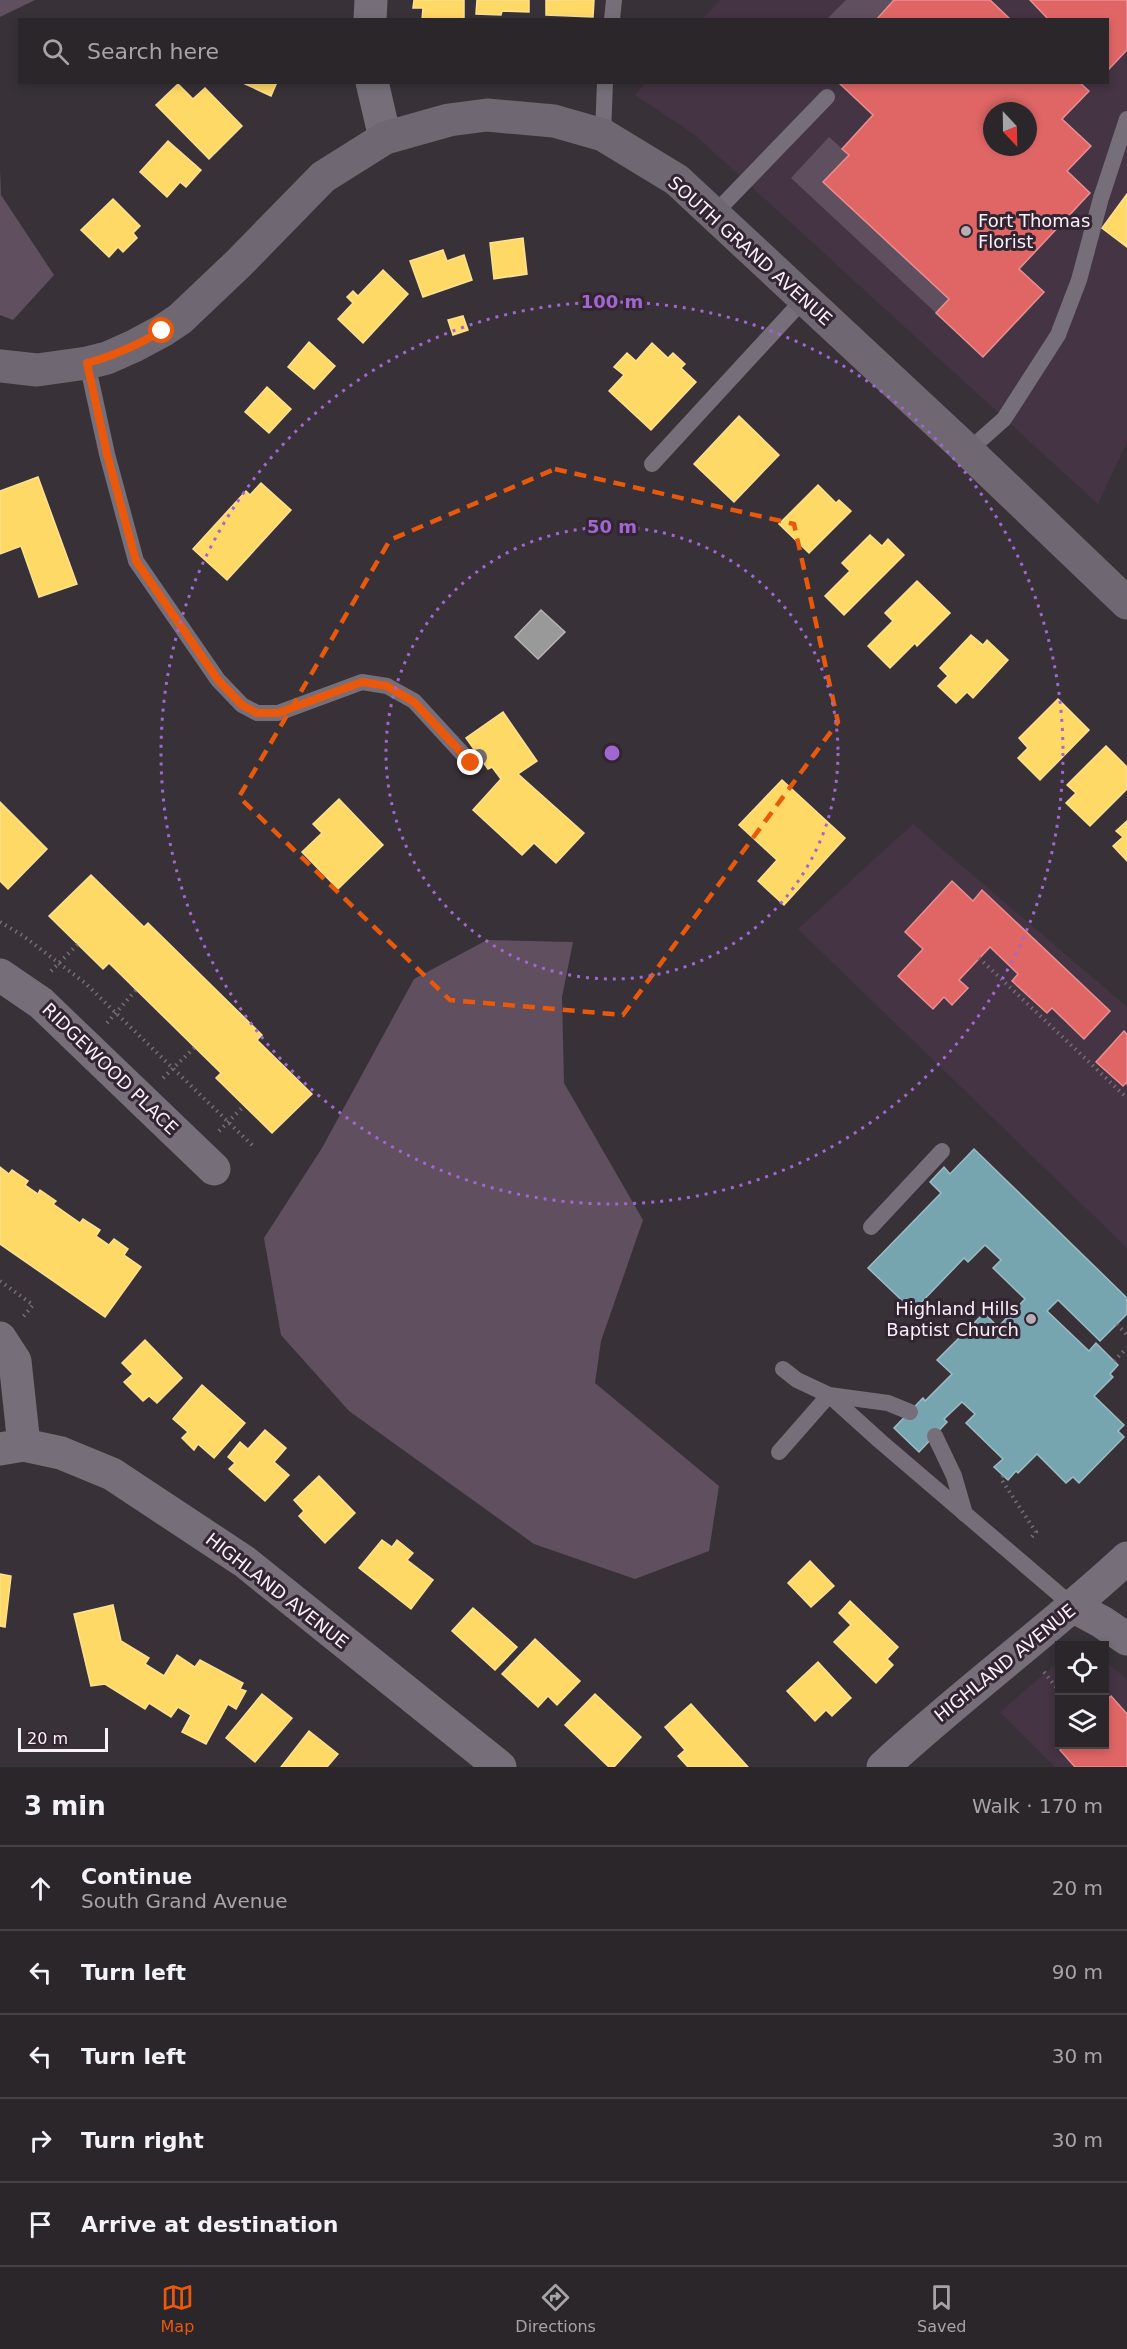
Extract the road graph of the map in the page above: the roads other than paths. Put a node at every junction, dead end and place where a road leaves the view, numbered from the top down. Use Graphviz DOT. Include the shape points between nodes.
graph roads {
  1 [pos="371,0"];
  2 [pos="614,0"];
  3 [pos="370,18"];
  4 [pos="612,18"];
  5 [pos="372,84"];
  6 [pos="605,84"];
  7 [pos="827,97"];
  8 [pos="1127,119"];
  9 [pos="603,135"];
  10 [pos="385,138"];
  11 [pos="714,214"];
  12 [pos="804,300"];
  13 [pos="87,363"];
  14 [pos="0,366"];
  15 [pos="968,451"];
  16 [pos="652,464"];
  17 [pos="1127,603"];
  18 [pos="479,757"];
  19 [pos="0,975"];
  20 [pos="942,1151"];
  21 [pos="214,1169"];
  22 [pos="871,1227"];
  23 [pos="0,1338"];
  24 [pos="783,1369"];
  25 [pos="829,1395"];
  26 [pos="910,1412"];
  27 [pos="935,1436"];
  28 [pos="12,1447"];
  29 [pos="779,1452"];
  30 [pos="966,1514"];
  31 [pos="1127,1558"];
  32 [pos="1074,1607"];
  33 [pos="1127,1639"];
  34 [pos="500,1767"];
  35 [pos="883,1767"];
  1 -- 3 [label="street"];
  2 -- 4 [label="lane"];
  5 -- 10 [label="street"];
  6 -- 9 [label="lane"];
  7 -- 11 [label="lane"];
  8 -- 15 [label="lane" via="1079,280 1058,335 1004,419"];
  9 -- 10 [label="main road, SOUTH GRAND AVENUE" via="554,122 487,115 449,120"];
  9 -- 11 [label="main road, SOUTH GRAND AVENUE" via="677,180"];
  10 -- 13 [label="main road, SOUTH GRAND AVENUE" via="323,177 180,319 134,346"];
  11 -- 12 [label="main road, SOUTH GRAND AVENUE"];
  12 -- 15 [label="main road, SOUTH GRAND AVENUE"];
  12 -- 16 [label="lane"];
  13 -- 14 [label="main road, SOUTH GRAND AVENUE" via="37,370"];
  13 -- 18 [label="lane" via="136,561 218,680 242,705 257,713 278,713 362,682 387,686 414,702 471,763"];
  15 -- 17 [label="main road, SOUTH GRAND AVENUE"];
  19 -- 21 [label="street, RIDGEWOOD PLACE" via="41,1003"];
  20 -- 22 [label="lane"];
  23 -- 28 [label="street" via="15,1361"];
  24 -- 25 [label="lane"];
  25 -- 26 [label="lane" via="888,1403"];
  25 -- 29 [label="lane"];
  25 -- 30 [label="lane"];
  27 -- 30 [label="lane"];
  28 -- 34 [label="street, HIGHLAND AVENUE" via="61,1453 105,1469 177,1515 245,1562"];
  30 -- 32 [label="lane"];
  31 -- 32 [label="street, HIGHLAND AVENUE"];
  32 -- 33 [label="street"];
  32 -- 35 [label="street, HIGHLAND AVENUE"];
}
